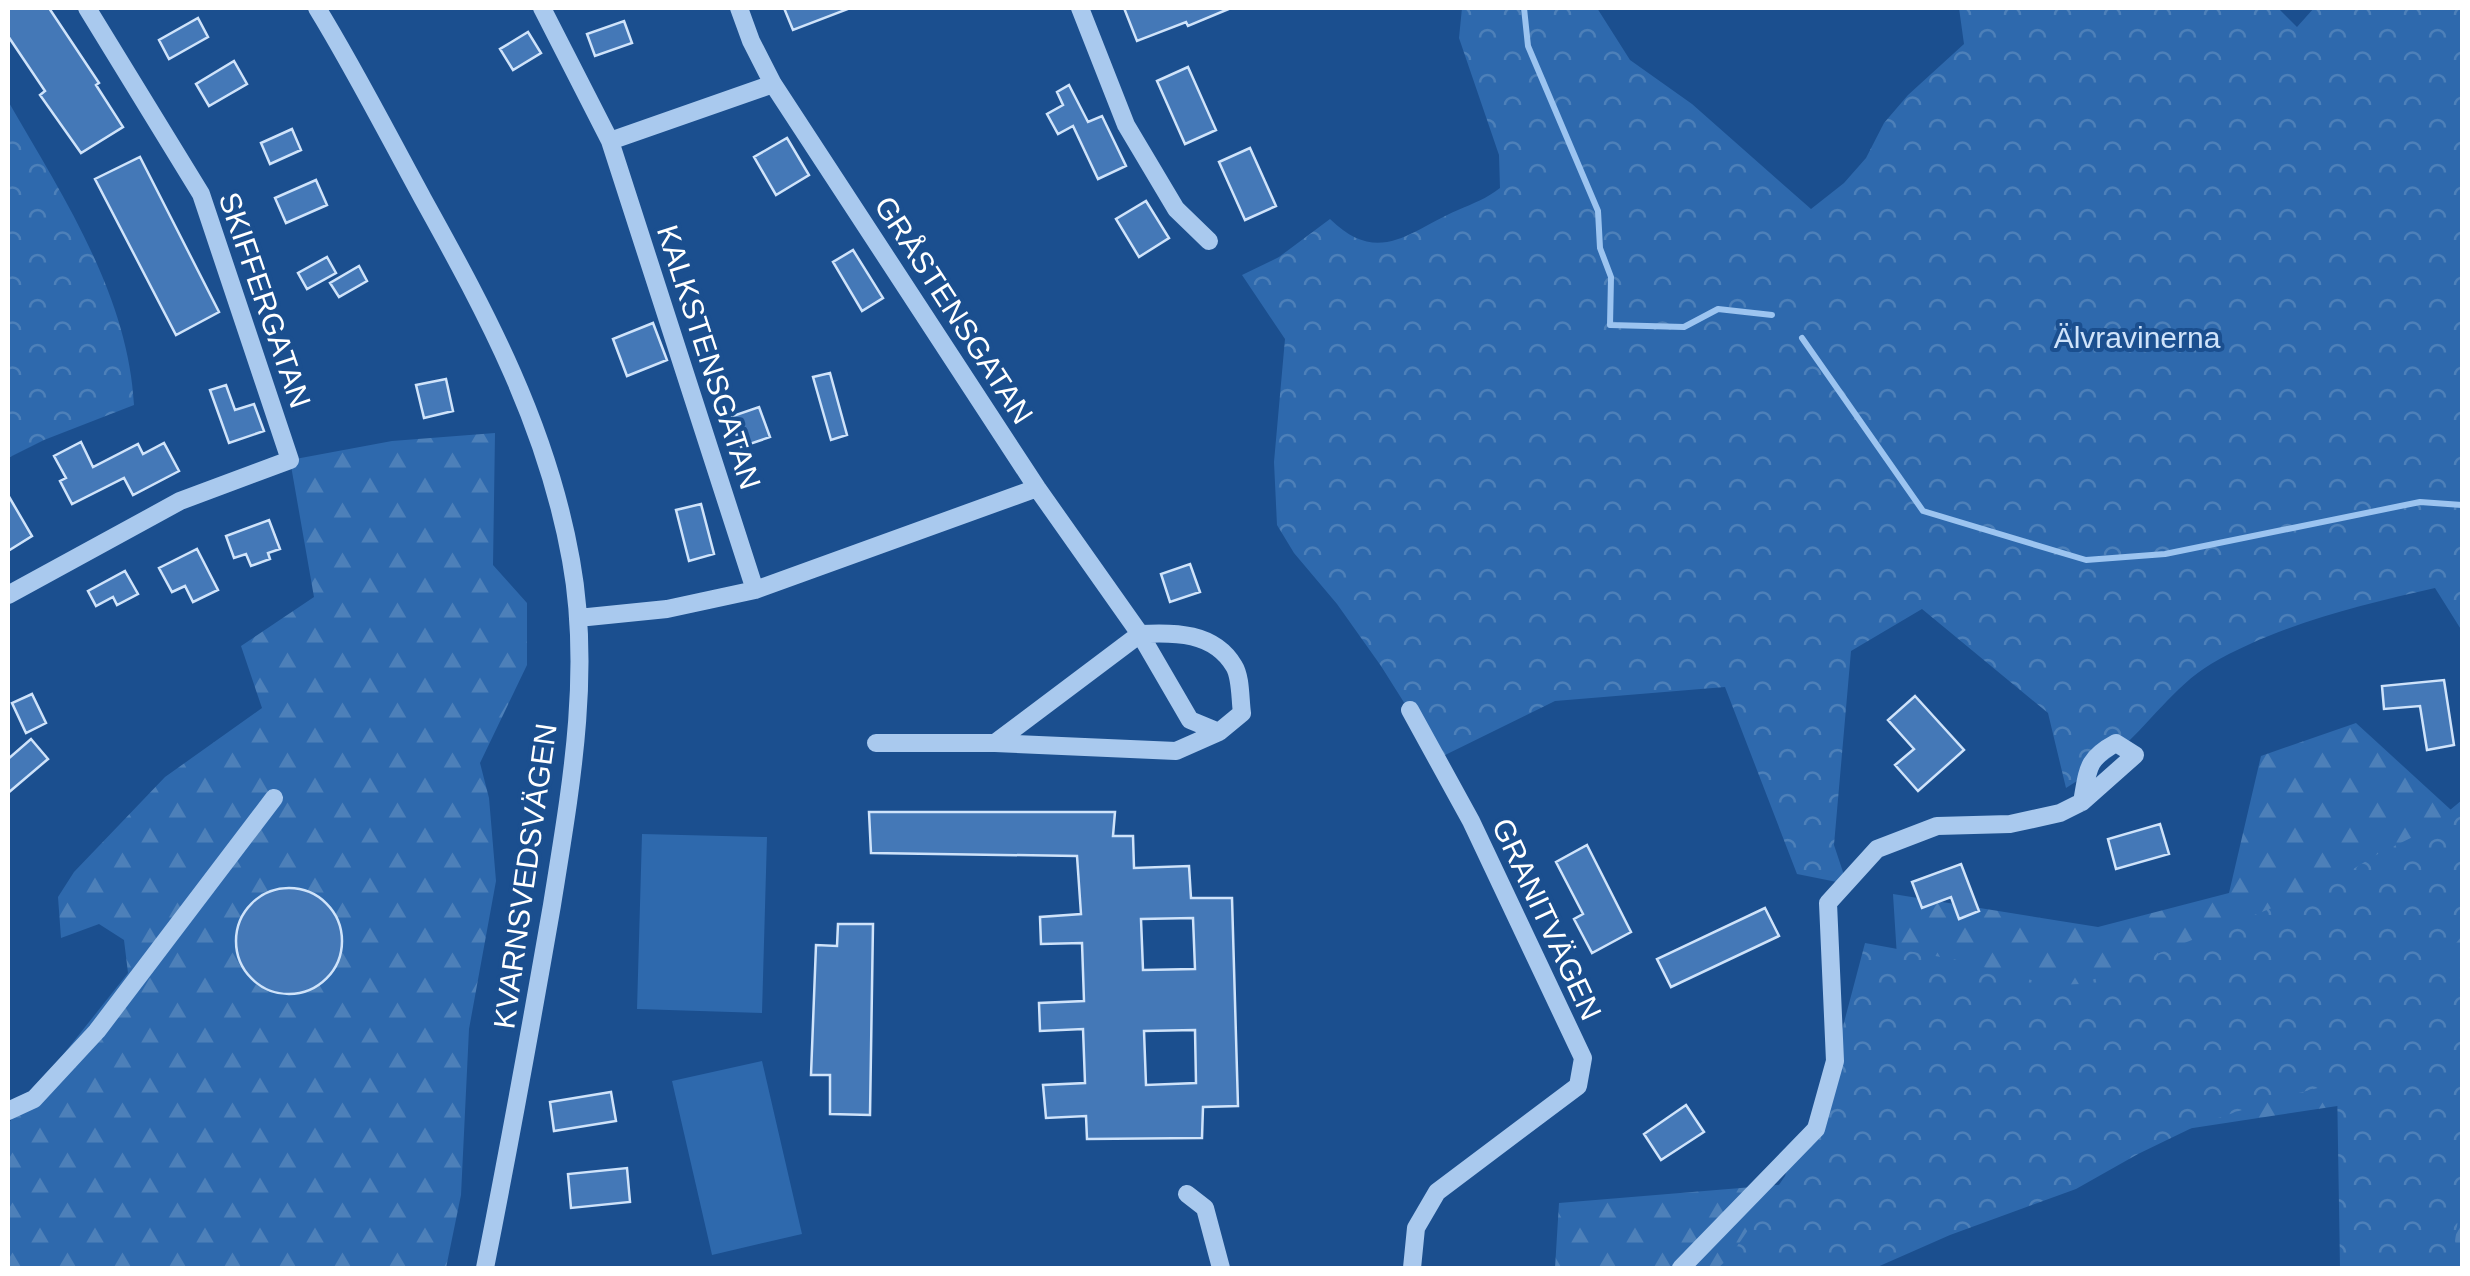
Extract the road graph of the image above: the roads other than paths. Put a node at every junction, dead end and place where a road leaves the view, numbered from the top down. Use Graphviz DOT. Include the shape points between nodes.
graph roads {
  1 [pos="87,8"];
  2 [pos="317,8"];
  3 [pos="542,8"];
  4 [pos="739,8"];
  5 [pos="1080,8"];
  6 [pos="773,84"];
  7 [pos="610,140"];
  8 [pos="1210,241"];
  9 [pos="1038,488"];
  10 [pos="755,590"];
  11 [pos="8,596"];
  12 [pos="578,618"];
  13 [pos="1140,634"];
  14 [pos="1410,710"];
  15 [pos="1219,732"];
  16 [pos="876,743"];
  17 [pos="996,744"];
  18 [pos="274,798"];
  19 [pos="2082,802"];
  20 [pos="8,1111"];
  21 [pos="1187,1194"];
  22 [pos="485,1268"];
  23 [pos="1220,1268"];
  24 [pos="1412,1268"];
  25 [pos="1681,1268"];
  1 -- 11 [label="street, SKIFFERGATAN" via="201,194 290,460 180,501"];
  2 -- 12 [label="street, KVARNSVEDSVÄGEN" via="472,283 538,428 571,559"];
  3 -- 7 [label="street, KALKSTENSGATAN"];
  4 -- 6 [label="street, GRÅSTENSGATAN"];
  5 -- 8 [label="street" via="1126,124 1176,209"];
  6 -- 7 [label="street"];
  6 -- 9 [label="street, GRÅSTENSGATAN"];
  7 -- 10 [label="street, KALKSTENSGATAN"];
  9 -- 10 [label="street"];
  9 -- 13 [label="street, GRÅSTENSGATAN"];
  10 -- 12 [label="street"];
  12 -- 22 [label="street, KVARNSVEDSVÄGEN" via="576,756"];
  13 -- 15 [label="street, GRÅSTENSGATAN" via="1190,720"];
  13 -- 15 [label="street" via="1177,632 1214,643 1236,668 1242,713"];
  13 -- 17 [label="street"];
  14 -- 24 [label="street, GRANITVÄGEN" via="1471,821 1583,1058 1578,1086 1437,1192 1416,1228"];
  15 -- 17 [label="street" via="1176,751"];
  16 -- 17 [label="street"];
  18 -- 20 [label="street" via="96,1031 34,1099"];
  19 -- 19 [label="street" via="2095,754 2116,742 2135,755"];
  19 -- 25 [label="street" via="2010,824 1937,826 1877,849 1828,903 1834,1061 1816,1129"];
  21 -- 23 [label="street" via="1205,1208"];
}
